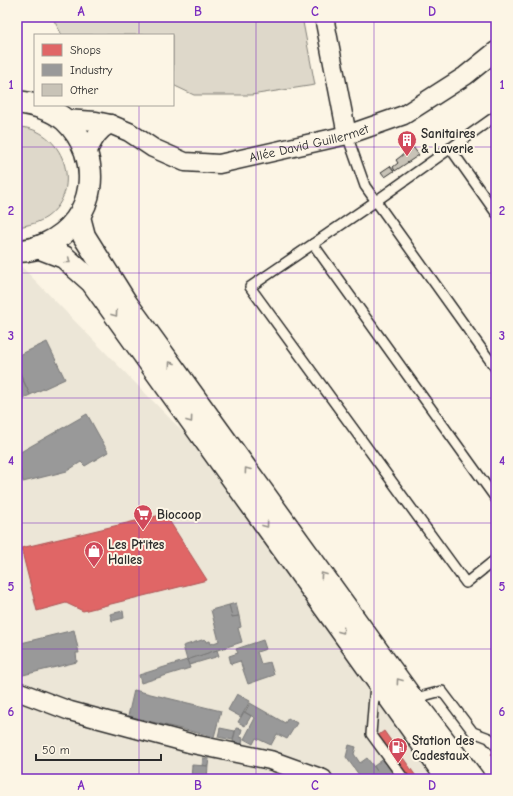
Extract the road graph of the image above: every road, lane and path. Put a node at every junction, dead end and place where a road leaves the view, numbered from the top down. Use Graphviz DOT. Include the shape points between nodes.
graph roads {
  1 [pos="324,17"];
  2 [pos="496,51"];
  3 [pos="17,102"];
  4 [pos="34,105"];
  5 [pos="37,106"];
  6 [pos="496,116"];
  7 [pos="64,119"];
  8 [pos="110,124"];
  9 [pos="347,135"];
  10 [pos="450,148"];
  11 [pos="87,152"];
  12 [pos="376,201"];
  13 [pos="496,213"];
  14 [pos="79,217"];
  15 [pos="313,244"];
  16 [pos="38,247"];
  17 [pos="17,251"];
  18 [pos="496,369"];
  19 [pos="496,499"];
  20 [pos="496,559"];
  21 [pos="376,678"];
  22 [pos="17,691"];
  23 [pos="412,699"];
  24 [pos="496,746"];
  25 [pos="323,779"];
  26 [pos="404,779"];
  27 [pos="448,779"];
  28 [pos="473,779"];
  1 -- 9 [label="street"];
  2 -- 9 [label="street, Allée David Guillermet" via="465,76 404,115"];
  3 -- 4 [label="main road"];
  5 -- 7 [label="main road"];
  6 -- 10 [label="lane"];
  7 -- 8 [label="street, Allée David Guillermet"];
  7 -- 11 [label="main road" via="77,134"];
  8 -- 9 [label="street, Allée David Guillermet" via="185,162 219,164"];
  8 -- 11 [label="street" via="100,130"];
  9 -- 12 [label="lane" via="365,186"];
  10 -- 12 [label="lane"];
  10 -- 13 [label="lane"];
  11 -- 14 [label="main road" via="91,174 88,196"];
  12 -- 15 [label="lane"];
  12 -- 18 [label="lane"];
  14 -- 16 [label="main road" via="63,234"];
  23 -- 14 [label="main road, one-way" via="126,303 84,236"];
  15 -- 19 [label="lane"];
  15 -- 20 [label="lane" via="250,287 466,582"];
  16 -- 17 [label="main road"];
  16 -- 21 [label="main road, one-way" via="64,257 92,282"];
  21 -- 26 [label="lane" via="370,734"];
  21 -- 27 [label="main road"];
  22 -- 25 [label="street" via="70,711 193,744 270,760"];
  23 -- 24 [label="lane" via="442,691 473,732 490,738"];
  23 -- 28 [label="main road"];
}
